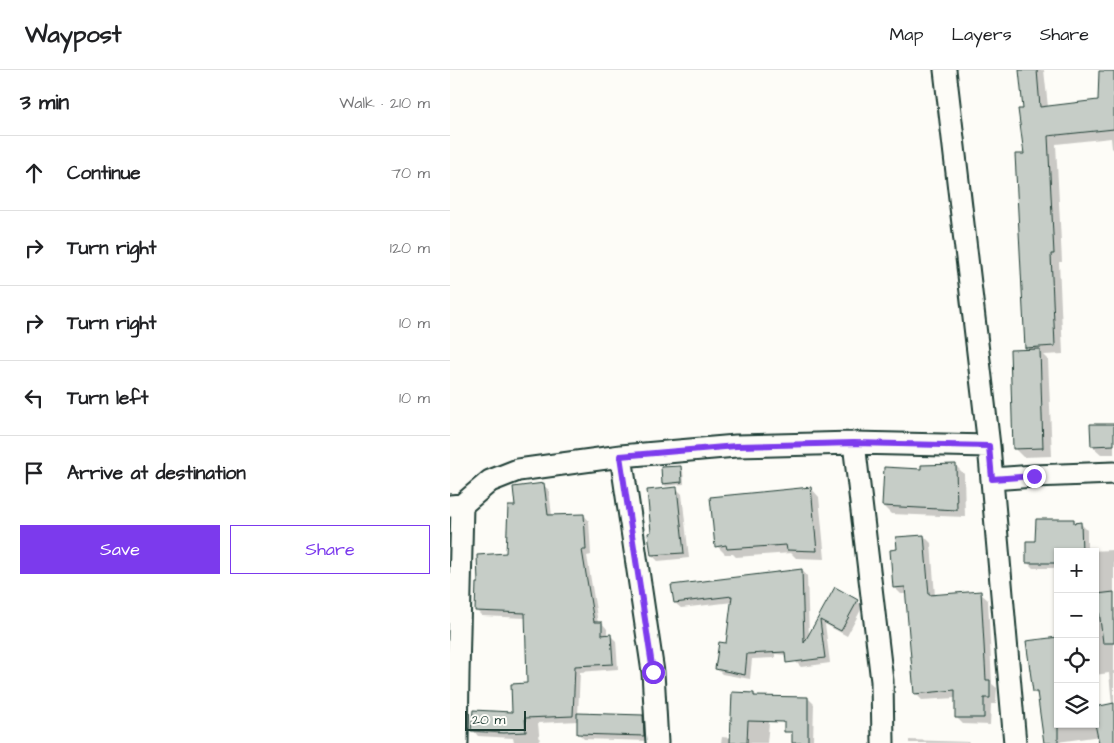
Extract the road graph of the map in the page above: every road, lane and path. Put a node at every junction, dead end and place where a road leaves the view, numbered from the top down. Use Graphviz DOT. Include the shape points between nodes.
graph roads {
  1 [pos="945,70"];
  2 [pos="854,443"];
  3 [pos="989,446"];
  4 [pos="620,456"];
  5 [pos="1114,473"];
  6 [pos="992,479"];
  7 [pos="456,506"];
  8 [pos="457,743"];
  9 [pos="658,743"];
  10 [pos="883,743"];
  11 [pos="1015,743"];
  1 -- 3 [label="street"];
  2 -- 3 [label="street"];
  2 -- 4 [label="street" via="736,446"];
  2 -- 10 [label="street" via="882,681"];
  3 -- 6 [label="street"];
  4 -- 7 [label="street" via="518,470 490,481"];
  4 -- 9 [label="street" via="653,672"];
  5 -- 6 [label="street"];
  6 -- 11 [label="street"];
  7 -- 8 [label="street"];
}
